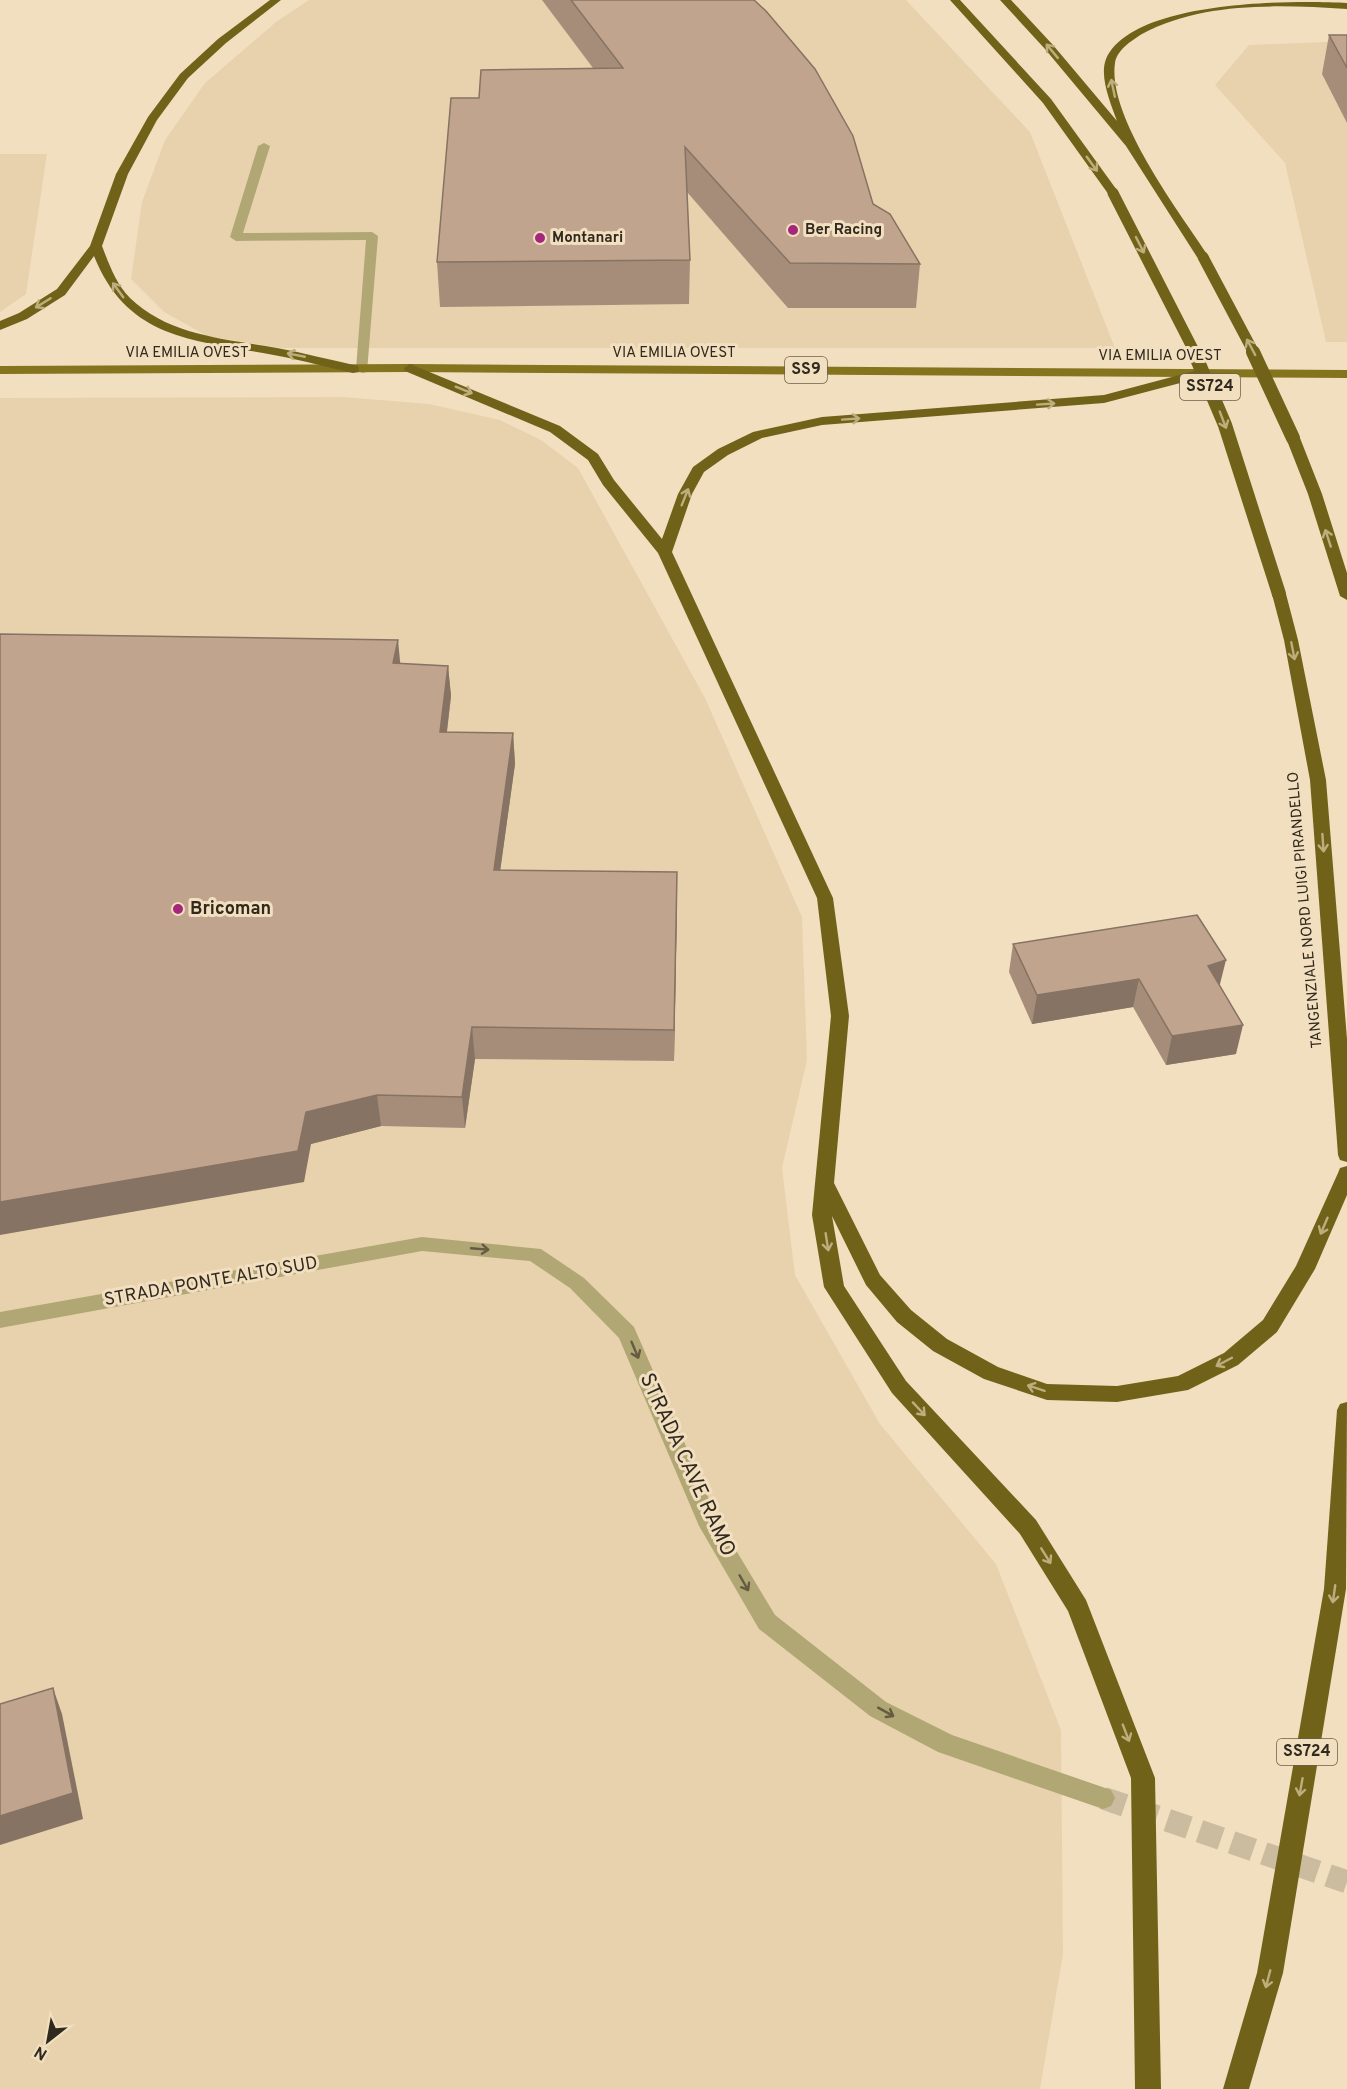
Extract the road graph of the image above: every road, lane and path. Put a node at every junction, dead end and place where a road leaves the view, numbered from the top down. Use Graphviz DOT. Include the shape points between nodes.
graph roads {
  1 [pos="276,0"];
  2 [pos="944,0"];
  3 [pos="955,0"];
  4 [pos="1005,0"];
  5 [pos="1347,6"];
  6 [pos="974,18"];
  7 [pos="1130,144"];
  8 [pos="264,146"];
  9 [pos="96,246"];
  10 [pos="0,326"];
  11 [pos="410,368"];
  12 [pos="357,369"];
  13 [pos="0,370"];
  14 [pos="1202,373"];
  15 [pos="1347,374"];
  16 [pos="665,552"];
  17 [pos="1347,595"];
  18 [pos="1347,1155"];
  19 [pos="1347,1173"];
  20 [pos="825,1184"];
  21 [pos="422,1244"];
  22 [pos="0,1320"];
  23 [pos="1347,1410"];
  24 [pos="1103,1798"];
  25 [pos="1148,2089"];
  26 [pos="1236,2089"];
  1 -- 9 [label="highway" via="184,76 152,119 122,174"];
  2 -- 6 [label="highway"];
  3 -- 6 [label="highway, TANGENZIALE NORD LUIGI PIRANDELLO / SS724"];
  7 -- 4 [label="highway, SS724, one-way"];
  7 -- 5 [label="highway, one-way" via="1113,89 1110,64 1119,46 1136,32 1175,15 1238,3 1277,1"];
  6 -- 18 [label="highway, TANGENZIALE NORD LUIGI PIRANDELLO / SS724, one-way, bridge" via="1047,101 1113,193 1198,359 1225,425 1279,594 1318,780"];
  17 -- 7 [label="highway, SS724, one-way, bridge" via="1315,494 1254,352 1203,257"];
  8 -- 12 [label="street" via="236,237 372,236"];
  9 -- 10 [label="highway, one-way" via="61,292"];
  12 -- 9 [label="highway, one-way" via="199,339 154,322 126,301 107,276"];
  11 -- 12 [label="main road, VIA EMILIA OVEST / SS9"];
  11 -- 14 [label="main road, VIA EMILIA OVEST / SS9"];
  11 -- 16 [label="highway, one-way" via="565,436 593,457 608,482"];
  12 -- 13 [label="main road, VIA EMILIA OVEST / SS9"];
  14 -- 15 [label="main road, VIA EMILIA OVEST / SS9"];
  16 -- 14 [label="highway, one-way" via="685,494 698,470 758,435 822,421 1104,399"];
  16 -- 20 [label="highway" via="825,898 840,1017"];
  19 -- 20 [label="highway, one-way" via="1305,1269 1270,1326 1231,1359 1181,1384 1117,1394 1047,1392 991,1373 940,1345 904,1316 873,1280"];
  20 -- 25 [label="highway, one-way" via="822,1215 834,1287 898,1387 1028,1527 1078,1606 1143,1778"];
  21 -- 22 [label="street, STRADA PONTE ALTO SUD"];
  21 -- 24 [label="street, STRADA CAVE RAMO, one-way" via="534,1254 577,1283 627,1333 710,1526 766,1623 879,1709 936,1739"];
  23 -- 26 [label="highway, SS724, one-way" via="1335,1588 1270,1973"];
}
